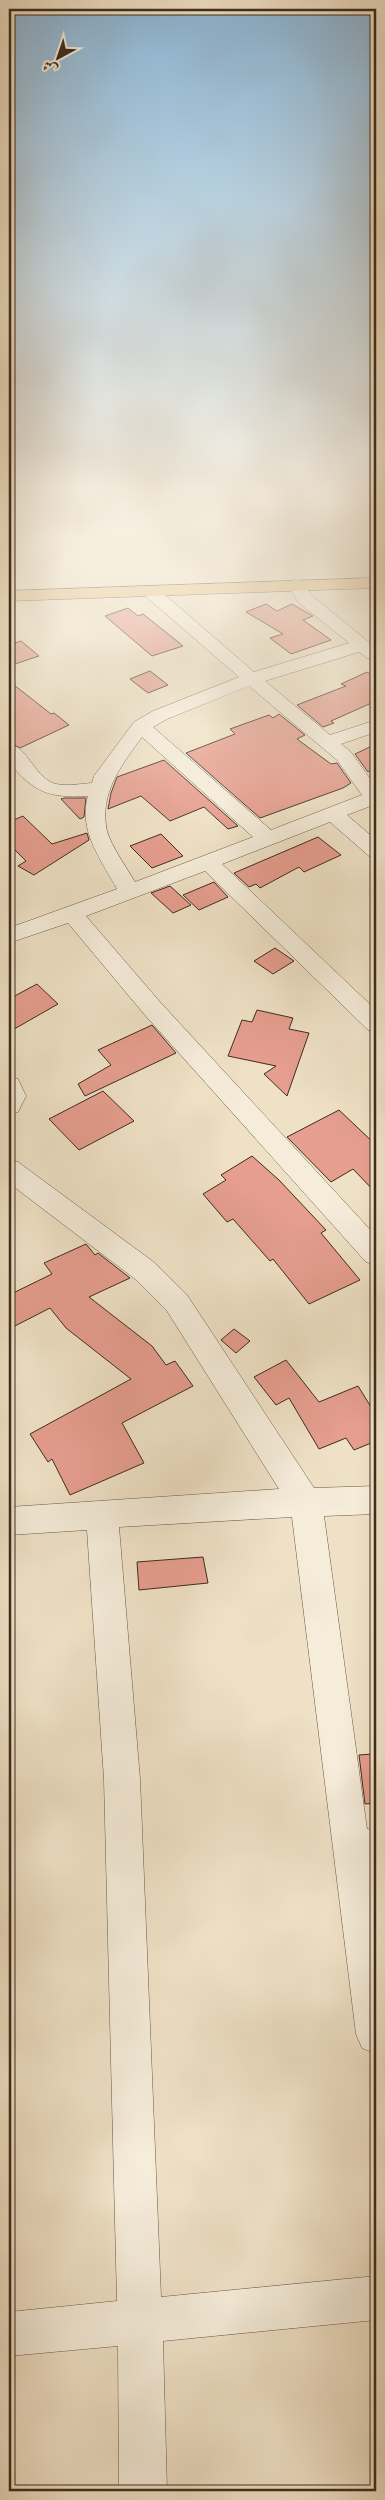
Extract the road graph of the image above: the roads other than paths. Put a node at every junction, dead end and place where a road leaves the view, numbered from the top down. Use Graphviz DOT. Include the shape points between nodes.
graph roads {
  1 [pos="168,607"];
  2 [pos="315,607"];
  3 [pos="369,650"];
  4 [pos="251,679"];
  5 [pos="141,726"];
  6 [pos="376,726"];
  7 [pos="328,742"];
  8 [pos="9,750"];
  9 [pos="100,789"];
  10 [pos="375,797"];
  11 [pos="332,813"];
  12 [pos="267,838"];
  13 [pos="376,851"];
  14 [pos="207,861"];
  15 [pos="129,892"];
  16 [pos="72,914"];
  17 [pos="9,936"];
  18 [pos="376,1024"];
  19 [pos="9,1085"];
  20 [pos="9,1106"];
  21 [pos="9,1169"];
  22 [pos="376,1254"];
  23 [pos="376,1500"];
  24 [pos="306,1503"];
  25 [pos="102,1515"];
  26 [pos="9,1521"];
  27 [pos="364,1847"];
  28 [pos="376,2034"];
  29 [pos="376,2298"];
  30 [pos="140,2322"];
  31 [pos="9,2334"];
  32 [pos="143,2491"];
  1 -- 4 [label="street"];
  2 -- 3 [label="street"];
  3 -- 4 [label="street"];
  4 -- 5 [label="street" via="160,715"];
  4 -- 7 [label="street"];
  5 -- 9 [label="street" via="104,776"];
  5 -- 12 [label="street"];
  6 -- 7 [label="street"];
  7 -- 10 [label="street" via="344,756"];
  8 -- 9 [label="street" via="36,783 49,790"];
  9 -- 15 [label="street" via="96,804 97,832"];
  10 -- 11 [label="street"];
  11 -- 12 [label="street"];
  11 -- 13 [label="street"];
  12 -- 14 [label="street"];
  14 -- 15 [label="street"];
  14 -- 18 [label="street"];
  15 -- 16 [label="street"];
  16 -- 17 [label="street"];
  16 -- 22 [label="street" via="152,1008"];
  19 -- 20 [label="street" via="13,1096"];
  21 -- 24 [label="street" via="145,1271 178,1302"];
  23 -- 24 [label="street"];
  24 -- 25 [label="street" via="243,1504"];
  24 -- 27 [label="street"];
  25 -- 26 [label="street"];
  25 -- 30 [label="street" via="122,1779"];
  27 -- 28 [label="street"];
  29 -- 30 [label="street"];
  30 -- 31 [label="street"];
  30 -- 32 [label="street"];
}
